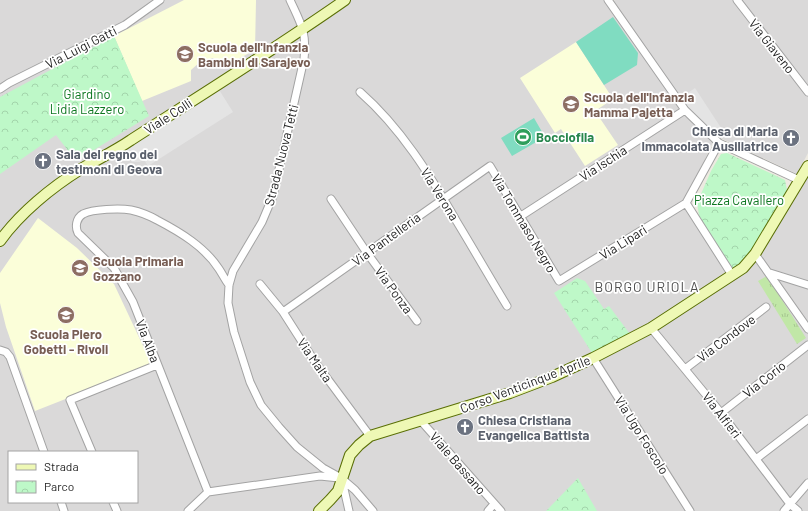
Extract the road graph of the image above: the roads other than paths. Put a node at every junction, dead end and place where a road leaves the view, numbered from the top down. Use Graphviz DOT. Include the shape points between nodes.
graph roads {
  1 [pos="160,0"];
  2 [pos="290,0"];
  3 [pos="345,0"];
  4 [pos="608,0"];
  5 [pos="737,0"];
  6 [pos="303,29"];
  7 [pos="0,89"];
  8 [pos="360,92"];
  9 [pos="808,92"];
  10 [pos="685,110"];
  11 [pos="719,143"];
  12 [pos="490,166"];
  13 [pos="808,166"];
  14 [pos="799,180"];
  15 [pos="443,198"];
  16 [pos="331,199"];
  17 [pos="686,203"];
  18 [pos="520,216"];
  19 [pos="0,242"];
  20 [pos="367,253"];
  21 [pos="755,254"];
  22 [pos="770,273"];
  23 [pos="732,275"];
  24 [pos="560,281"];
  25 [pos="260,284"];
  26 [pos="229,285"];
  27 [pos="808,285"];
  28 [pos="507,306"];
  29 [pos="766,307"];
  30 [pos="283,312"];
  31 [pos="417,321"];
  32 [pos="651,328"];
  33 [pos="808,329"];
  34 [pos="808,345"];
  35 [pos="0,350"];
  36 [pos="593,358"];
  37 [pos="157,365"];
  38 [pos="685,369"];
  39 [pos="721,413"];
  40 [pos="808,419"];
  41 [pos="421,421"];
  42 [pos="370,436"];
  43 [pos="44,451"];
  44 [pos="92,451"];
  45 [pos="756,459"];
  46 [pos="341,478"];
  47 [pos="808,483"];
  48 [pos="208,492"];
  49 [pos="494,504"];
  50 [pos="790,504"];
  51 [pos="188,511"];
  52 [pos="319,511"];
  53 [pos="349,511"];
  54 [pos="373,511"];
  55 [pos="488,511"];
  56 [pos="501,511"];
  57 [pos="690,511"];
  58 [pos="784,511"];
  59 [pos="798,511"];
  1 -- 7 [label="street, Via Luigi Gatti" via="125,24"];
  2 -- 6 [label="street, Strada Nuova Tetti"];
  3 -- 6 [label="street, Viale Colli"];
  4 -- 10 [label="street"];
  5 -- 9 [label="street, Via Giaveno"];
  6 -- 19 [label="street, Viale Colli" via="121,147 80,170 32,205 9,228"];
  6 -- 26 [label="street, Strada Nuova Tetti" via="306,37 304,59 273,196 262,222 233,271"];
  8 -- 15 [label="street, Via Verona" via="410,147"];
  10 -- 11 [label="street"];
  10 -- 18 [label="street, Via Ischia"];
  11 -- 14 [label="street"];
  11 -- 17 [label="street"];
  12 -- 15 [label="street, Via Pantelleria"];
  12 -- 18 [label="street, Via Tommaso Negro"];
  13 -- 14 [label="street, Corso Venticinque Aprile"];
  14 -- 21 [label="street, Corso Venticinque Aprile"];
  15 -- 20 [label="street, Via Pantelleria"];
  15 -- 28 [label="street, Via Verona"];
  16 -- 20 [label="street, Via Ponza"];
  17 -- 23 [label="street"];
  17 -- 24 [label="street, Via Lipari"];
  18 -- 24 [label="street, Via Tommaso Negro"];
  20 -- 30 [label="street, Via Pantelleria"];
  20 -- 31 [label="street, Via Ponza"];
  21 -- 22 [label="street"];
  21 -- 23 [label="street, Corso Venticinque Aprile" via="743,268"];
  22 -- 27 [label="street"];
  22 -- 33 [label="street"];
  23 -- 32 [label="street, Corso Venticinque Aprile"];
  25 -- 30 [label="street, Via Malta"];
  26 -- 37 [label="street, Via Alba" via="219,269 197,245 156,219 133,210 121,209 83,214 78,219 78,233 117,273 133,302"];
  26 -- 46 [label="street, Strada Nuova Tetti" via="228,303 234,332 260,405 297,447 323,468"];
  29 -- 38 [label="street, Via Condove"];
  30 -- 42 [label="street, Via Malta" via="315,362"];
  32 -- 36 [label="street, Corso Venticinque Aprile"];
  32 -- 38 [label="street, Via Alfieri"];
  34 -- 39 [label="street, Via Corio"];
  35 -- 43 [label="street" via="10,357"];
  36 -- 41 [label="street, Corso Venticinque Aprile" via="510,393"];
  36 -- 57 [label="street, Via Ugo Foscolo"];
  37 -- 44 [label="street" via="70,400"];
  37 -- 48 [label="street, Via Alba"];
  38 -- 39 [label="street, Via Alfieri"];
  39 -- 45 [label="street, Via Alfieri"];
  40 -- 45 [label="street"];
  41 -- 42 [label="street, Corso Venticinque Aprile"];
  41 -- 49 [label="street, Viale Bassano"];
  42 -- 46 [label="street, Corso Venticinque Aprile" via="350,455"];
  45 -- 50 [label="street, Via Alfieri"];
  46 -- 48 [label="street" via="320,476"];
  46 -- 52 [label="street, Corso Venticinque Aprile" via="338,491"];
  46 -- 53 [label="street"];
  46 -- 54 [label="street, Strada Nuova Tetti"];
  47 -- 50 [label="street"];
  48 -- 51 [label="street"];
  49 -- 55 [label="street, Viale Bassano"];
  49 -- 56 [label="street, Viale Bassano"];
  50 -- 58 [label="street"];
  50 -- 59 [label="street, Via Alfieri"];
}
